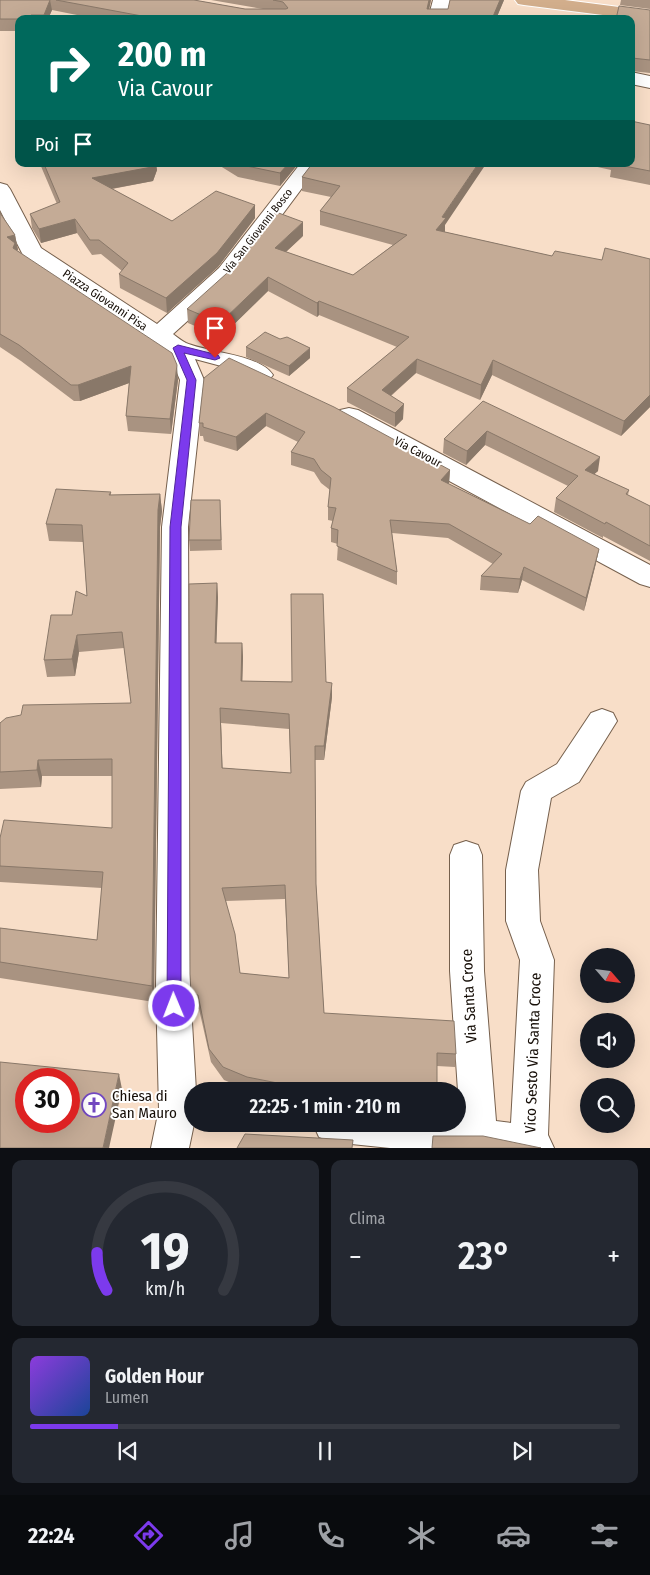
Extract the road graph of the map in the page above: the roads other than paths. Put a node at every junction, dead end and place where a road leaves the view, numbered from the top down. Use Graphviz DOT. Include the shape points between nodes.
graph roads {
  1 [pos="442,0"];
  2 [pos="524,0"];
  3 [pos="438,15"];
  4 [pos="650,16"];
  5 [pos="635,79"];
  6 [pos="650,82"];
  7 [pos="308,167"];
  8 [pos="0,189"];
  9 [pos="168,342"];
  10 [pos="284,386"];
  11 [pos="327,405"];
  12 [pos="650,577"];
  13 [pos="602,721"];
  14 [pos="466,855"];
  15 [pos="184,1100"];
  16 [pos="184,1113"];
  17 [pos="376,1132"];
  18 [pos="478,1138"];
  19 [pos="420,1140"];
  20 [pos="532,1147"];
  21 [pos="170,1148"];
  1 -- 3 [label="street"];
  2 -- 4 [label="main road"];
  5 -- 6 [label="street"];
  7 -- 9 [label="street, Via San Giovanni Bosco" via="227,273"];
  8 -- 9 [label="street, Piazza Giovanni Pisa" via="32,252"];
  9 -- 10 [label="street" via="233,362"];
  9 -- 15 [label="street" via="192,380 175,527 173,988"];
  11 -- 12 [label="street, Via Cavour"];
  13 -- 20 [label="street, Vico Sesto Via Santa Croce" via="568,773 536,790 522,870 524,921 537,960"];
  14 -- 18 [label="street, Via Santa Croce" via="467,971"];
  16 -- 21 [label="street"];
  17 -- 19 [label="street"];
  18 -- 19 [label="street"];
  18 -- 20 [label="street"];
}
